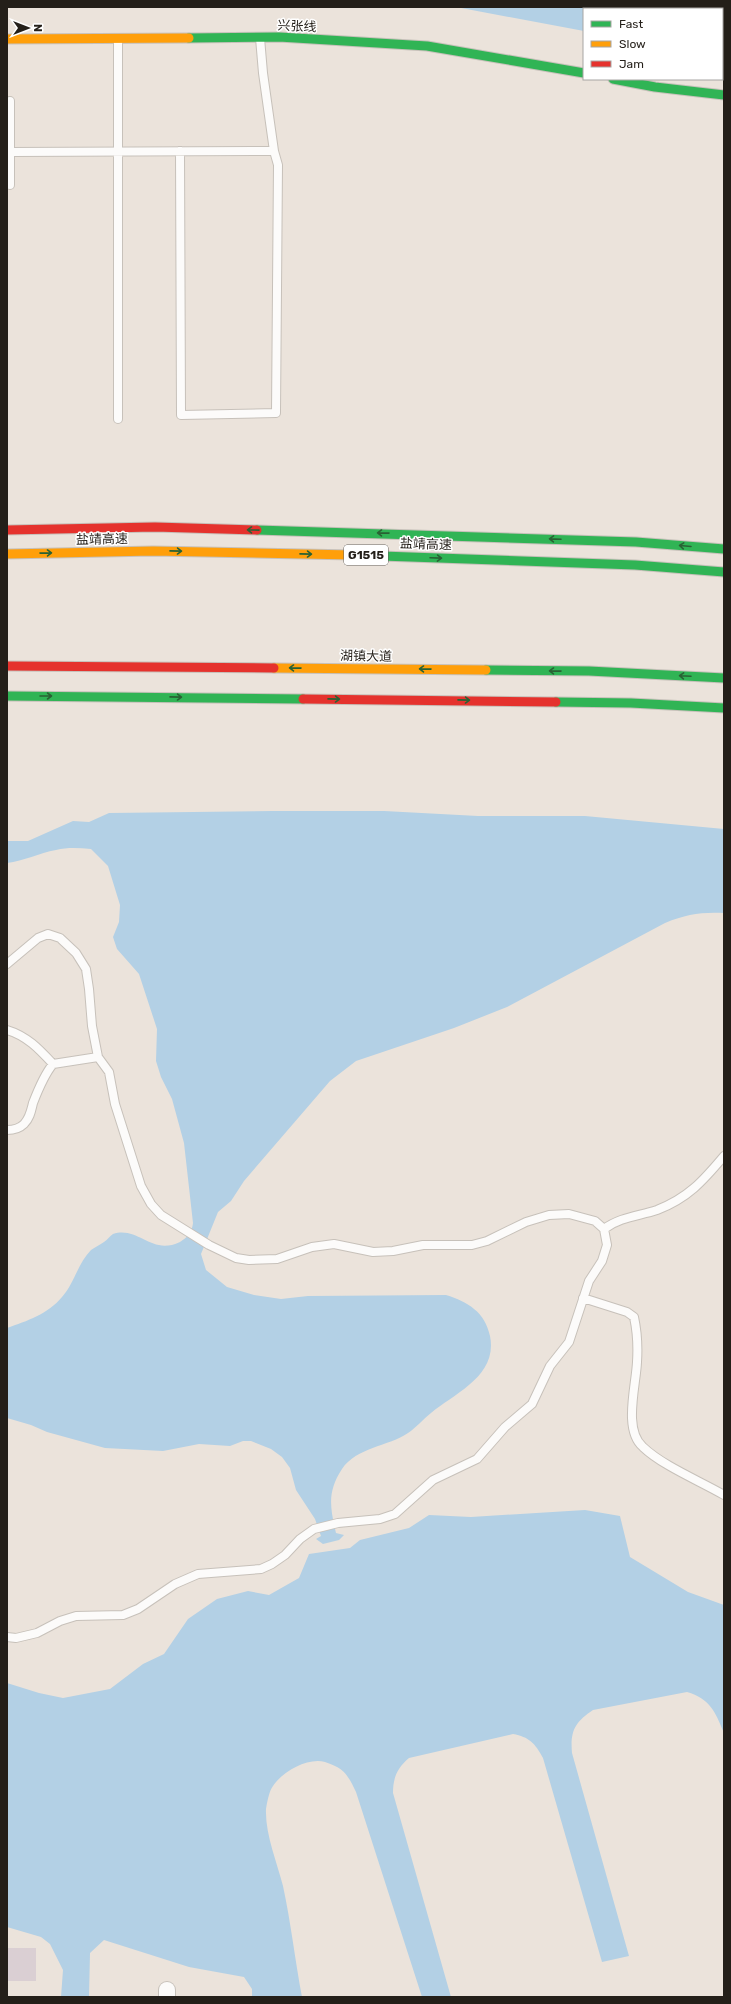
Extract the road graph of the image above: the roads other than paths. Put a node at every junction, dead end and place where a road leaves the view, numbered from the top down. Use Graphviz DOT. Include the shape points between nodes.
graph roads {
  1 [pos="260,37"];
  2 [pos="118,38"];
  3 [pos="7,39"];
  4 [pos="583,73"];
  5 [pos="619,80"];
  6 [pos="724,95"];
  7 [pos="10,101"];
  8 [pos="274,150"];
  9 [pos="180,151"];
  10 [pos="10,152"];
  11 [pos="118,152"];
  12 [pos="10,185"];
  13 [pos="118,419"];
  14 [pos="7,530"];
  15 [pos="724,549"];
  16 [pos="7,554"];
  17 [pos="724,572"];
  18 [pos="7,666"];
  19 [pos="724,678"];
  20 [pos="7,696"];
  21 [pos="724,708"];
  22 [pos="7,964"];
  23 [pos="7,1030"];
  24 [pos="98,1057"];
  25 [pos="53,1064"];
  26 [pos="7,1130"];
  27 [pos="724,1156"];
  28 [pos="604,1229"];
  29 [pos="583,1298"];
  30 [pos="724,1495"];
  31 [pos="7,1637"];
  1 -- 2 [label="main road, 兴张线"];
  1 -- 4 [label="main road, 兴张线" via="426,46"];
  1 -- 8 [label="lane"];
  2 -- 3 [label="main road, 兴张线"];
  2 -- 11 [label="lane"];
  5 -- 6 [label="main road"];
  7 -- 10 [label="lane"];
  8 -- 9 [label="lane"];
  8 -- 9 [label="lane" via="278,165 276,413 181,415"];
  9 -- 11 [label="lane"];
  10 -- 11 [label="lane"];
  10 -- 12 [label="lane"];
  11 -- 13 [label="lane"];
  15 -- 14 [label="main road, 盐靖高速 / G1515, one-way" via="636,542 400,533 156,527"];
  16 -- 17 [label="main road, 盐靖高速 / G1515, one-way" via="153,551 398,556 635,565"];
  19 -- 18 [label="main road, 湖镇大道, one-way" via="589,671"];
  20 -- 21 [label="main road, one-way" via="631,703"];
  22 -- 24 [label="lane" via="38,938 48,934 60,938 76,953 86,969"];
  23 -- 25 [label="lane" via="18,1033 35,1045"];
  24 -- 25 [label="lane"];
  24 -- 28 [label="lane" via="109,1072 118,1112 141,1186 151,1204 186,1231 236,1258 277,1259 312,1247 334,1244 373,1252 423,1245 472,1245 548,1214 569,1214 595,1220"];
  25 -- 26 [label="lane" via="47,1071 24,1125"];
  27 -- 28 [label="lane" via="694,1190 678,1201 612,1223"];
  28 -- 29 [label="lane" via="607,1245 602,1261 589,1281"];
  29 -- 30 [label="lane" via="627,1312 634,1317 637,1361 631,1416 634,1434 642,1447"];
  29 -- 31 [label="lane" via="569,1342 550,1366 532,1404 505,1427 477,1459 433,1480 395,1514 380,1519 338,1523 314,1529 285,1555 261,1569 198,1574 175,1584 138,1609 123,1614 76,1616 37,1633 16,1638"];
}
